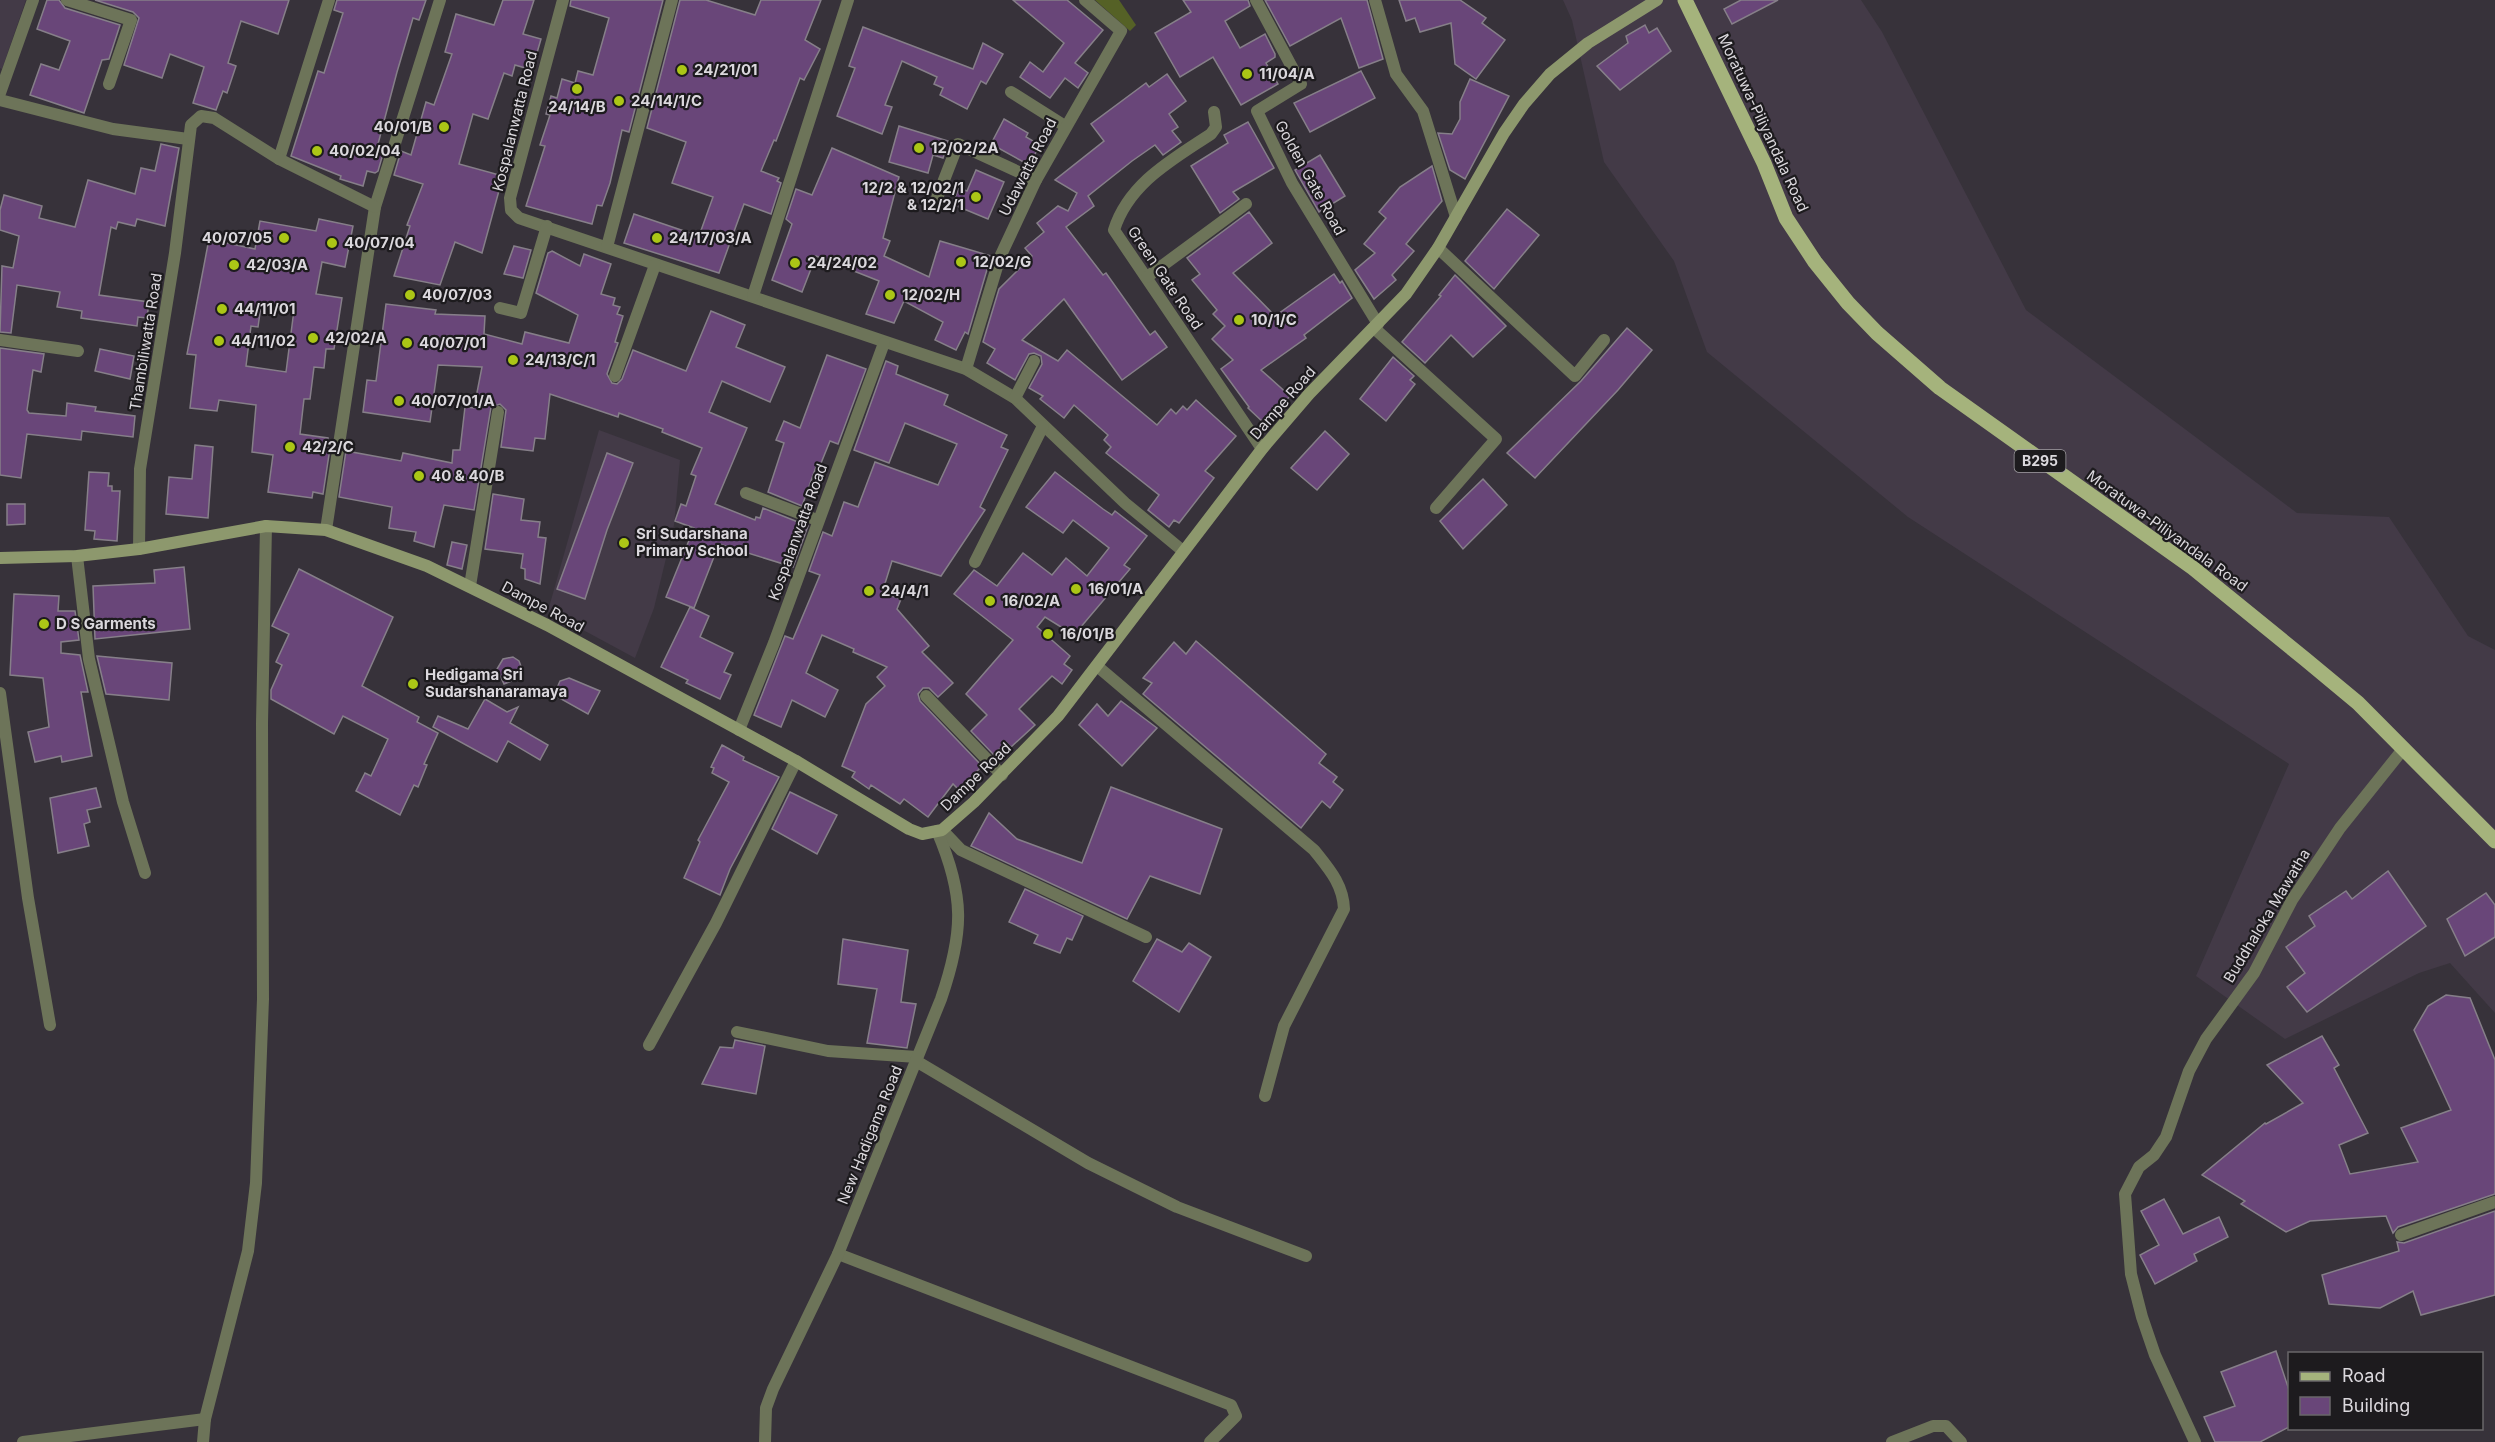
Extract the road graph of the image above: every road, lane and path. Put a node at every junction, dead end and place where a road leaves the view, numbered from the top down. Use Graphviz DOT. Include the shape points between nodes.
graph roads {
  1 [pos="33,0"];
  2 [pos="67,0"];
  3 [pos="329,0"];
  4 [pos="440,0"];
  5 [pos="563,0"];
  6 [pos="672,0"];
  7 [pos="848,0"];
  8 [pos="1086,0"];
  9 [pos="1256,0"];
  10 [pos="1375,0"];
  11 [pos="1657,0"];
  12 [pos="1685,0"];
  13 [pos="2,78"];
  14 [pos="109,84"];
  15 [pos="1011,92"];
  16 [pos="0,93"];
  17 [pos="0,100"];
  18 [pos="1214,112"];
  19 [pos="1065,126"];
  20 [pos="188,140"];
  21 [pos="279,159"];
  22 [pos="1036,180"];
  23 [pos="937,198"];
  24 [pos="1246,204"];
  25 [pos="375,207"];
  26 [pos="1456,217"];
  27 [pos="547,226"];
  28 [pos="607,247"];
  29 [pos="1438,248"];
  30 [pos="655,265"];
  31 [pos="1147,277"];
  32 [pos="753,296"];
  33 [pos="500,308"];
  34 [pos="1376,326"];
  35 [pos="0,340"];
  36 [pos="1604,340"];
  37 [pos="884,344"];
  38 [pos="78,351"];
  39 [pos="1034,362"];
  40 [pos="966,369"];
  41 [pos="615,376"];
  42 [pos="1015,398"];
  43 [pos="498,411"];
  44 [pos="1043,426"];
  45 [pos="1262,449"];
  46 [pos="746,493"];
  47 [pos="1436,508"];
  48 [pos="817,520"];
  49 [pos="266,526"];
  50 [pos="326,530"];
  51 [pos="139,549"];
  52 [pos="1184,551"];
  53 [pos="77,556"];
  54 [pos="0,558"];
  55 [pos="975,562"];
  56 [pos="470,586"];
  57 [pos="1098,666"];
  58 [pos="0,693"];
  59 [pos="926,696"];
  60 [pos="739,730"];
  61 [pos="2404,748"];
  62 [pos="796,761"];
  63 [pos="1002,775"];
  64 [pos="939,830"];
  65 [pos="2495,841"];
  66 [pos="145,873"];
  67 [pos="1146,937"];
  68 [pos="50,1025"];
  69 [pos="737,1032"];
  70 [pos="649,1045"];
  71 [pos="917,1059"];
  72 [pos="1265,1096"];
  73 [pos="2495,1202"];
  74 [pos="2401,1235"];
  75 [pos="838,1254"];
  76 [pos="1306,1256"];
  77 [pos="205,1419"];
  78 [pos="23,1442"];
  79 [pos="203,1442"];
  80 [pos="765,1442"];
  81 [pos="1210,1442"];
  82 [pos="1892,1442"];
  83 [pos="1960,1442"];
  84 [pos="2195,1442"];
  1 -- 13 [label="street"];
  2 -- 14 [label="street" via="132,21"];
  3 -- 21 [label="street"];
  4 -- 25 [label="street"];
  5 -- 27 [label="street, Kospalanwatta Road" via="510,198 511,210 519,218"];
  6 -- 28 [label="street"];
  7 -- 32 [label="street"];
  8 -- 19 [label="street, Udawatta Road" via="1120,31"];
  9 -- 34 [label="street, Golden Gate Road" via="1301,84 1257,111 1292,183"];
  10 -- 26 [label="street" via="1396,74 1423,111"];
  11 -- 26 [label="street, Dampe Road" via="1588,43 1550,74 1504,133"];
  12 -- 61 [label="main road, Moratuwa-Piliyandala Road / B295" via="1764,163 1786,218 1815,262 1863,318 1940,388 2193,568 2358,703"];
  13 -- 16 [label="street"];
  15 -- 19 [label="street"];
  17 -- 20 [label="street" via="113,129"];
  18 -- 31 [label="street, Green Gate Road" via="1216,127 1211,134 1162,166 1135,190 1120,212 1114,230"];
  19 -- 22 [label="street, Udawatta Road"];
  20 -- 21 [label="street, Thambiliwatta Road" via="191,125 201,116 214,118"];
  20 -- 51 [label="street, Thambiliwatta Road" via="175,253 140,469"];
  21 -- 25 [label="street, Thambiliwatta Road"];
  22 -- 23 [label="street" via="958,144"];
  22 -- 40 [label="street, Udawatta Road" via="1000,257"];
  24 -- 31 [label="street"];
  25 -- 50 [label="street"];
  26 -- 29 [label="street, Dampe Road"];
  27 -- 28 [label="street, Kospalanwatta Road"];
  27 -- 33 [label="street" via="521,313"];
  28 -- 30 [label="street, Kospalanwatta Road"];
  29 -- 34 [label="street, Dampe Road" via="1406,294"];
  29 -- 36 [label="street" via="1575,376"];
  30 -- 32 [label="street, Kospalanwatta Road"];
  30 -- 41 [label="street"];
  31 -- 45 [label="street, Green Gate Road"];
  32 -- 37 [label="street, Kospalanwatta Road"];
  34 -- 45 [label="street, Dampe Road"];
  34 -- 47 [label="street" via="1496,439"];
  35 -- 38 [label="street"];
  37 -- 40 [label="street, Kospalanwatta Road"];
  37 -- 48 [label="street, Kospalanwatta Road"];
  39 -- 42 [label="street"];
  40 -- 42 [label="street, Kospalanwatta Road"];
  42 -- 44 [label="street, Kospalanwatta Road"];
  43 -- 56 [label="street"];
  44 -- 52 [label="street, Kospalanwatta Road" via="1125,503"];
  44 -- 55 [label="street"];
  45 -- 52 [label="street, Dampe Road"];
  46 -- 48 [label="street"];
  48 -- 60 [label="street, Kospalanwatta Road"];
  49 -- 50 [label="street, Dampe Road"];
  49 -- 51 [label="street, Dampe Road"];
  49 -- 77 [label="street" via="261,723 263,999 256,1183 248,1251"];
  50 -- 56 [label="street, Dampe Road" via="409,559"];
  51 -- 53 [label="street, Dampe Road"];
  52 -- 57 [label="street, Dampe Road"];
  53 -- 54 [label="street, Dampe Road"];
  53 -- 66 [label="street" via="89,659 123,802"];
  56 -- 60 [label="street, Dampe Road"];
  57 -- 63 [label="street, Dampe Road" via="1058,716"];
  57 -- 72 [label="street" via="1314,850 1343,892 1344,909 1284,1026"];
  58 -- 68 [label="street"];
  59 -- 63 [label="street"];
  60 -- 62 [label="street, Dampe Road"];
  61 -- 65 [label="main road, Moratuwa-Piliyandala Road / B295"];
  61 -- 84 [label="street, Buddhaloka Mawatha" via="2340,828 2292,900 2254,974 2206,1039 2189,1071 2166,1137 2154,1155 2139,1167 2125,1194 2131,1274 2142,1317"];
  62 -- 64 [label="street, Dampe Road" via="909,829 922,834"];
  62 -- 70 [label="street" via="711,934"];
  63 -- 64 [label="street, Dampe Road"];
  64 -- 67 [label="street" via="961,850"];
  64 -- 71 [label="street, New Hadigama Road" via="952,866 959,931 955,958"];
  69 -- 71 [label="street" via="828,1051"];
  71 -- 75 [label="street, New Hadigama Road"];
  71 -- 76 [label="street" via="1088,1163 1177,1207"];
  73 -- 74 [label="street"];
  75 -- 80 [label="street, New Hadigama Road" via="773,1389 766,1408"];
  75 -- 81 [label="street" via="1231,1405 1236,1416"];
  77 -- 78 [label="street"];
  77 -- 79 [label="street"];
  82 -- 83 [label="street" via="1933,1426 1946,1426"];
}
